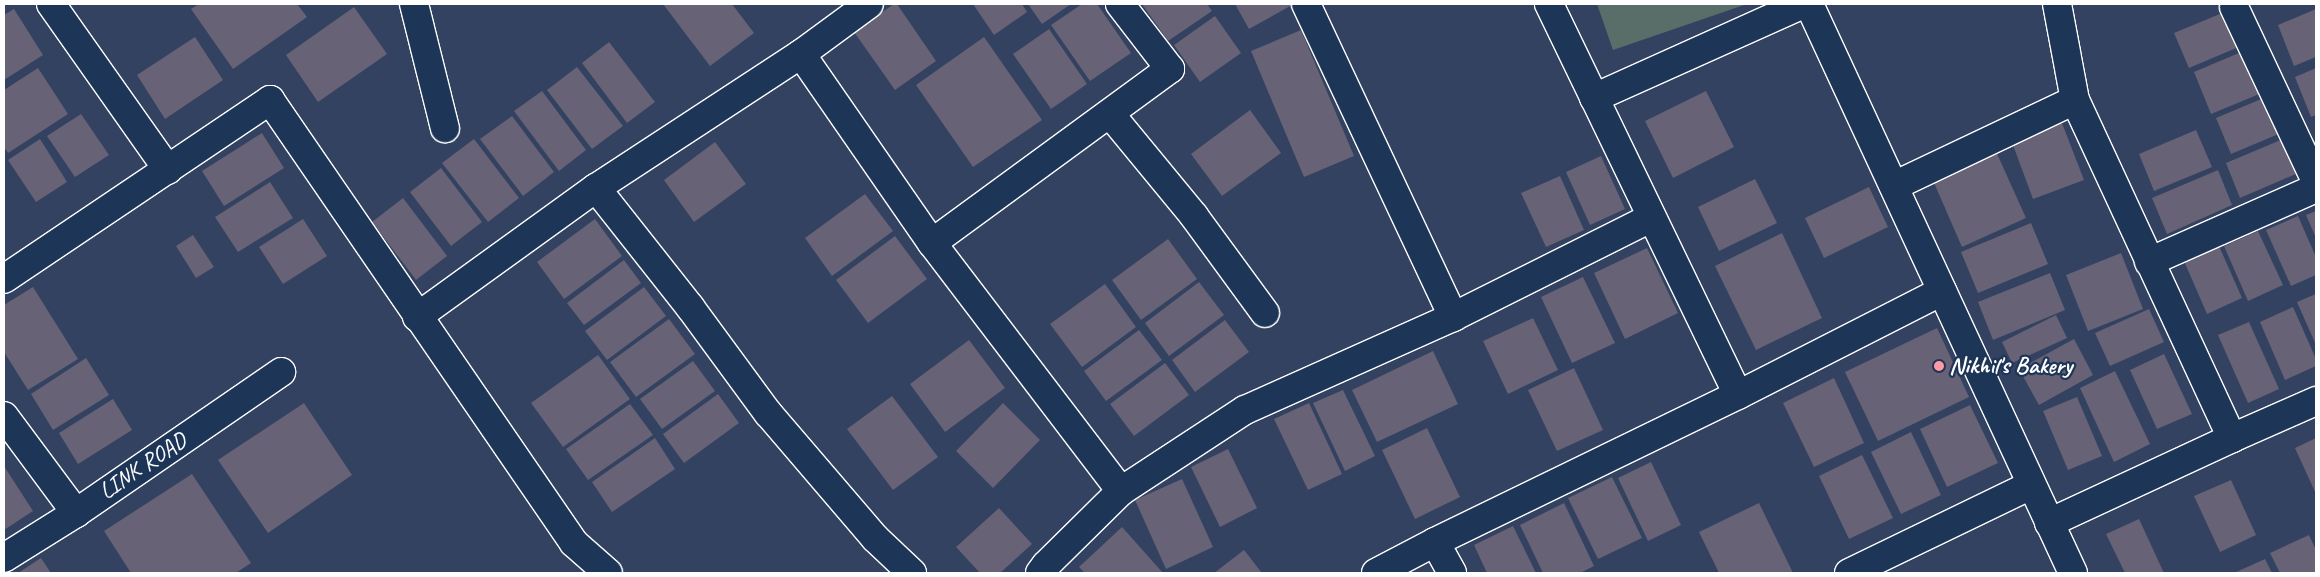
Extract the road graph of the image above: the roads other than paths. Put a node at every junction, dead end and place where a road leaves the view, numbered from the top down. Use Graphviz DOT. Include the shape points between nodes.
graph roads {
  1 [pos="51,4"];
  2 [pos="414,4"];
  3 [pos="869,4"];
  4 [pos="1120,4"];
  5 [pos="1306,4"];
  6 [pos="1549,4"];
  7 [pos="1803,4"];
  8 [pos="1809,4"];
  9 [pos="2057,4"];
  10 [pos="2234,6"];
  11 [pos="800,54"];
  12 [pos="1594,98"];
  13 [pos="2075,100"];
  14 [pos="1110,114"];
  15 [pos="445,128"];
  16 [pos="168,170"];
  17 [pos="2316,181"];
  18 [pos="1894,186"];
  19 [pos="596,188"];
  20 [pos="2316,188"];
  21 [pos="1651,218"];
  22 [pos="932,243"];
  23 [pos="2149,262"];
  24 [pos="4,280"];
  25 [pos="1942,291"];
  26 [pos="1265,313"];
  27 [pos="418,317"];
  28 [pos="1452,317"];
  29 [pos="281,372"];
  30 [pos="1738,395"];
  31 [pos="2316,401"];
  32 [pos="4,416"];
  33 [pos="2232,438"];
  34 [pos="2031,486"];
  35 [pos="1121,491"];
  36 [pos="76,513"];
  37 [pos="2049,523"];
  38 [pos="1435,542"];
  39 [pos="4,558"];
  40 [pos="608,573"];
  41 [pos="912,573"];
  42 [pos="1040,573"];
  43 [pos="1376,573"];
  44 [pos="1452,573"];
  45 [pos="1849,573"];
  46 [pos="2073,573"];
  1 -- 16 [label="street"];
  2 -- 15 [label="street"];
  3 -- 11 [label="street"];
  4 -- 14 [label="street" via="1170,69"];
  5 -- 28 [label="street"];
  6 -- 12 [label="street"];
  7 -- 12 [label="street"];
  8 -- 18 [label="street"];
  9 -- 13 [label="street"];
  10 -- 17 [label="street"];
  11 -- 19 [label="street"];
  11 -- 22 [label="street"];
  12 -- 21 [label="street"];
  13 -- 18 [label="street"];
  13 -- 23 [label="street"];
  14 -- 22 [label="street"];
  14 -- 26 [label="street" via="1194,216"];
  16 -- 24 [label="street"];
  16 -- 27 [label="street" via="270,100"];
  18 -- 25 [label="street"];
  19 -- 27 [label="street"];
  19 -- 41 [label="street" via="768,413 875,538"];
  20 -- 23 [label="street"];
  21 -- 28 [label="street"];
  21 -- 30 [label="street"];
  22 -- 35 [label="street"];
  23 -- 33 [label="street"];
  25 -- 30 [label="street"];
  25 -- 34 [label="street"];
  27 -- 40 [label="street" via="574,543"];
  28 -- 35 [label="street" via="1245,410"];
  29 -- 36 [label="street, LINK ROAD"];
  30 -- 38 [label="street"];
  31 -- 33 [label="street"];
  32 -- 36 [label="street"];
  33 -- 37 [label="street"];
  34 -- 37 [label="street"];
  34 -- 45 [label="street"];
  35 -- 42 [label="street"];
  36 -- 39 [label="street, LINK ROAD"];
  37 -- 46 [label="street"];
  38 -- 43 [label="street"];
  38 -- 44 [label="street"];
}
